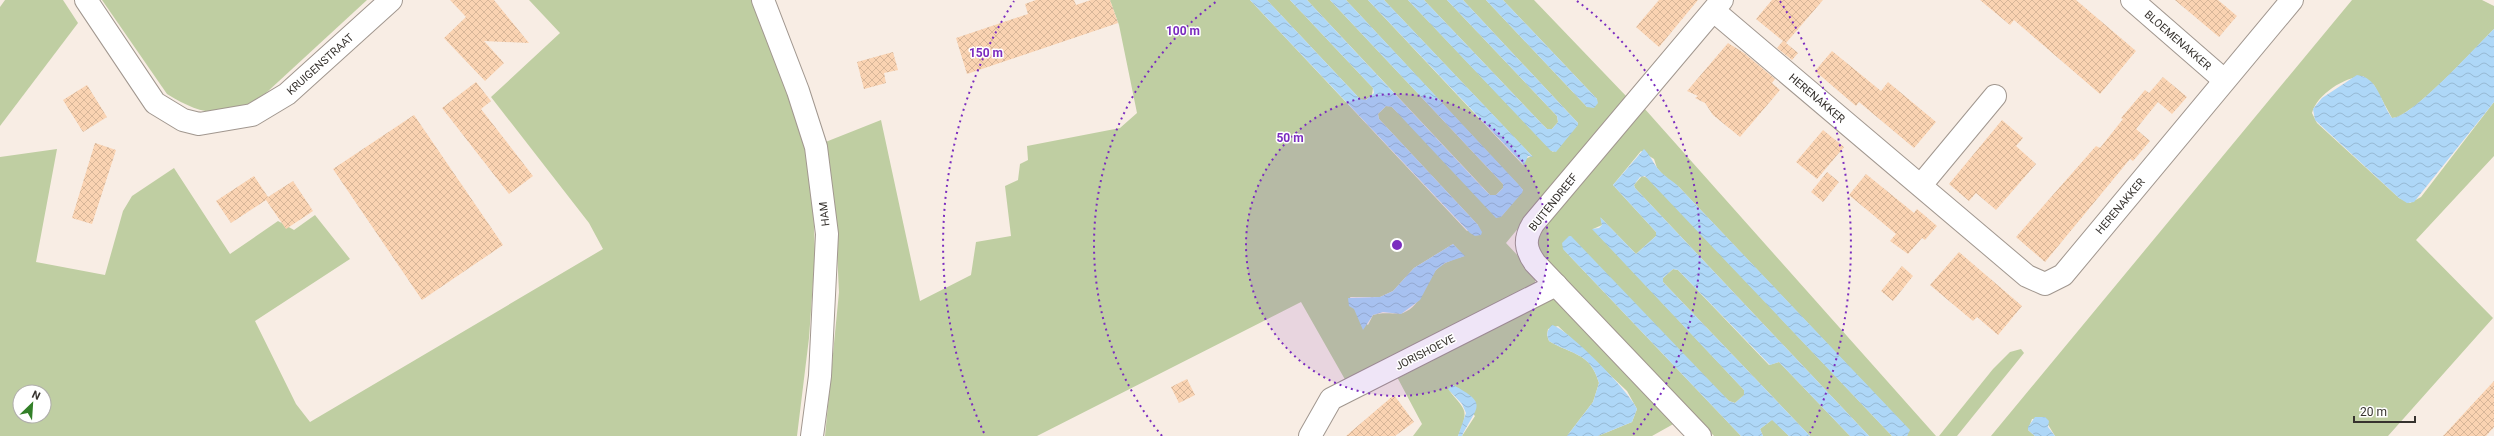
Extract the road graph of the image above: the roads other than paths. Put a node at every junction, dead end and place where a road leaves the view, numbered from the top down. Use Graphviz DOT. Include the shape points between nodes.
graph roads {
  1 [pos="86,0"];
  2 [pos="391,0"];
  3 [pos="763,0"];
  4 [pos="2132,0"];
  5 [pos="2292,0"];
  6 [pos="1718,6"];
  7 [pos="2224,80"];
  8 [pos="1995,96"];
  9 [pos="1921,185"];
  10 [pos="1556,285"];
  11 [pos="812,436"];
  12 [pos="1310,436"];
  13 [pos="1700,436"];
  1 -- 2 [label="street, KRUIGENSTRAAT" via="156,103 183,120 199,124 252,115 287,94"];
  3 -- 11 [label="street, HAM" via="798,91 816,147 826,234 820,376"];
  4 -- 7 [label="street, BLOEMENAKKER"];
  5 -- 7 [label="street, HERENAKKER"];
  6 -- 9 [label="street, HERENAKKER"];
  6 -- 10 [label="street, BUITENDREEF" via="1526,235 1527,253"];
  7 -- 9 [label="street, HERENAKKER" via="2063,275 2046,284 2027,276"];
  8 -- 9 [label="street"];
  10 -- 12 [label="street, JORISHOEVE" via="1331,399"];
  10 -- 13 [label="street, BUITENDREEF"];
}
